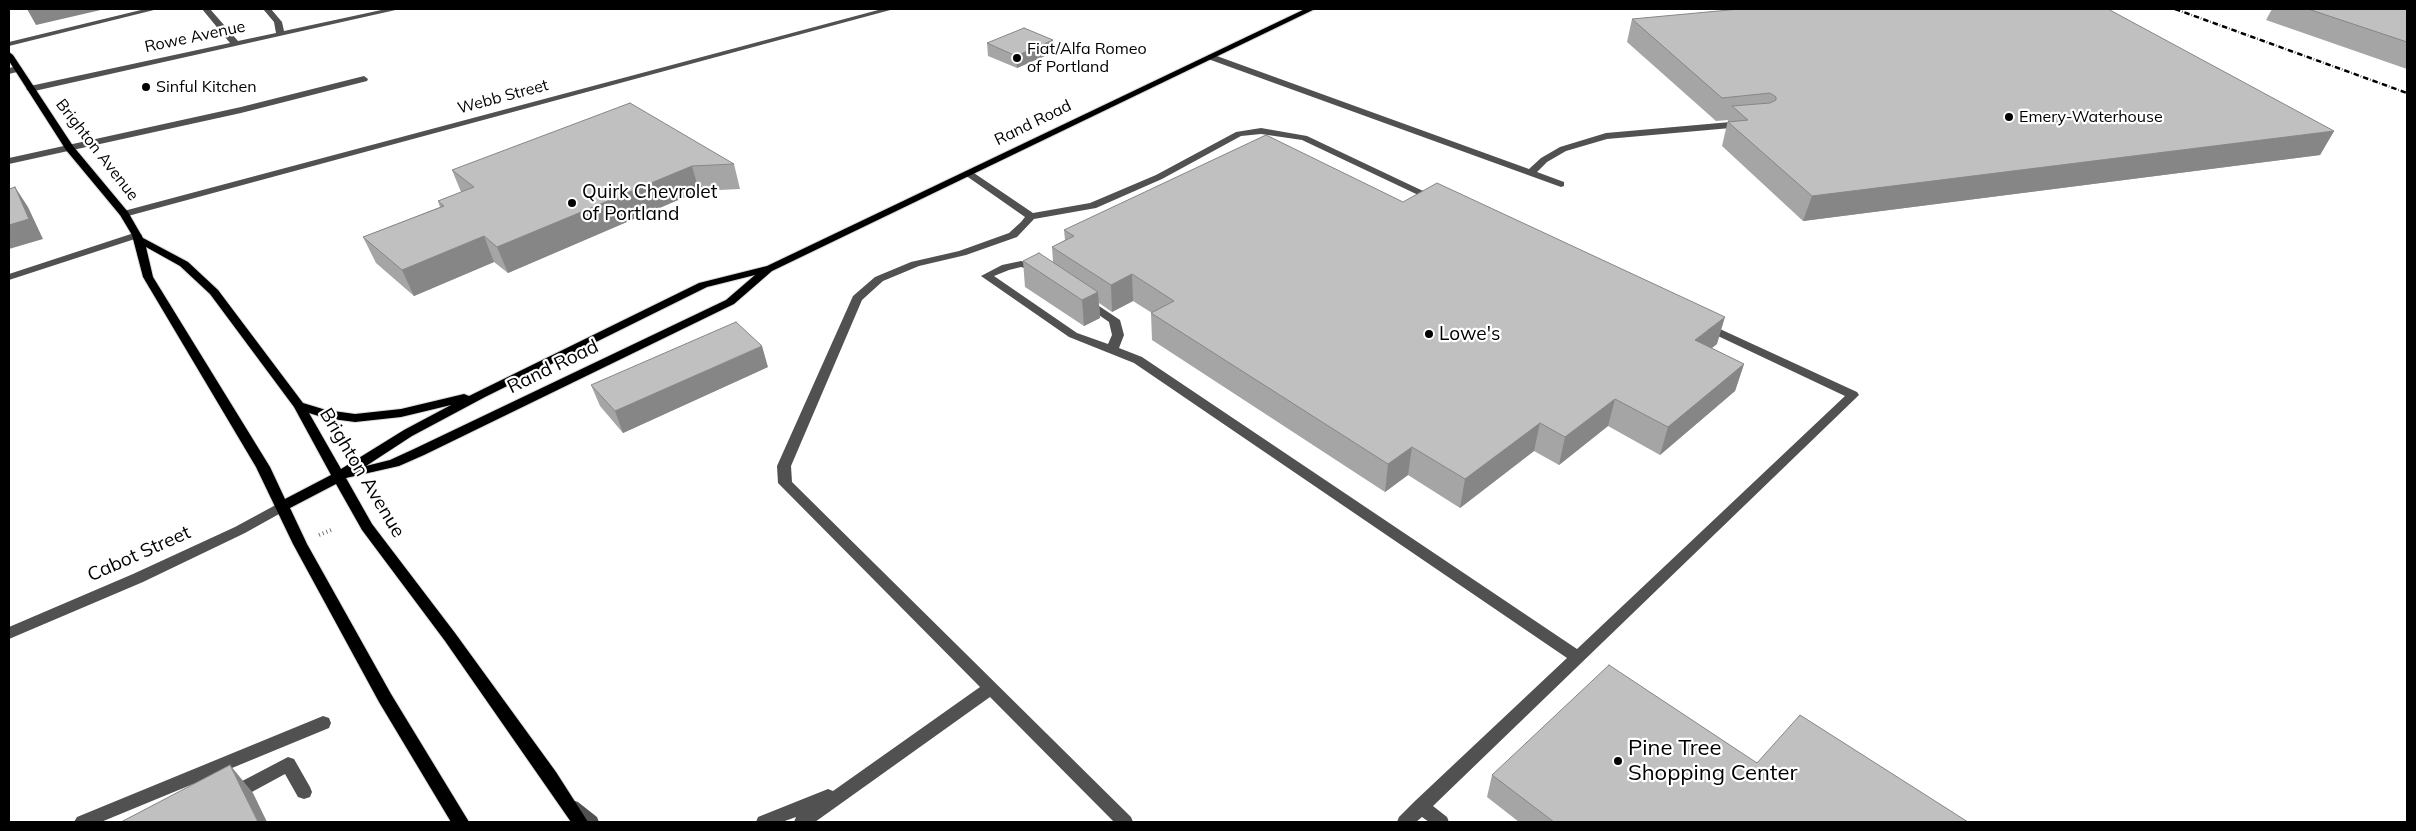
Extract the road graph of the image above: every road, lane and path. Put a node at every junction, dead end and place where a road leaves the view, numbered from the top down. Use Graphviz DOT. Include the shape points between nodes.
graph roads {
  1 [pos="154,9"];
  2 [pos="206,9"];
  3 [pos="267,9"];
  4 [pos="396,9"];
  5 [pos="890,9"];
  6 [pos="1311,9"];
  7 [pos="873,10"];
  8 [pos="280,34"];
  9 [pos="9,44"];
  10 [pos="236,44"];
  11 [pos="9,55"];
  12 [pos="1211,57"];
  13 [pos="13,70"];
  14 [pos="364,79"];
  15 [pos="30,89"];
  16 [pos="1754,123"];
  17 [pos="69,148"];
  18 [pos="9,161"];
  19 [pos="968,173"];
  20 [pos="1530,173"];
  21 [pos="1561,184"];
  22 [pos="1448,205"];
  23 [pos="124,214"];
  24 [pos="1031,216"];
  25 [pos="139,238"];
  26 [pos="771,268"];
  27 [pos="9,277"];
  28 [pos="1051,277"];
  29 [pos="1074,293"];
  30 [pos="1691,319"];
  31 [pos="1112,350"];
  32 [pos="481,394"];
  33 [pos="299,406"];
  34 [pos="340,477"];
  35 [pos="283,506"];
  36 [pos="331,530"];
  37 [pos="316,537"];
  38 [pos="9,633"];
  39 [pos="1577,657"];
  40 [pos="991,688"];
  41 [pos="323,723"];
  42 [pos="847,788"];
  43 [pos="304,792"];
  44 [pos="222,800"];
  45 [pos="567,803"];
  46 [pos="1421,806"];
  47 [pos="83,822"];
  48 [pos="460,822"];
  49 [pos="580,822"];
  50 [pos="591,822"];
  51 [pos="764,822"];
  52 [pos="802,822"];
  53 [pos="1125,822"];
  54 [pos="1405,822"];
  55 [pos="1441,822"];
  1 -- 9 [label="street"];
  2 -- 10 [label="street"];
  3 -- 8 [label="street" via="278,22"];
  4 -- 8 [label="street, Rowe Avenue"];
  5 -- 7 [label="street, Webb Street"];
  6 -- 12 [label="main road, Rand Road"];
  7 -- 23 [label="street, Webb Street"];
  8 -- 10 [label="street, Rowe Avenue"];
  10 -- 15 [label="street, Rowe Avenue"];
  11 -- 13 [label="main road, Brighton Avenue"];
  12 -- 19 [label="main road, Rand Road"];
  12 -- 20 [label="street"];
  13 -- 15 [label="main road, Brighton Avenue"];
  14 -- 17 [label="street"];
  15 -- 17 [label="main road, Brighton Avenue"];
  16 -- 20 [label="street" via="1606,136 1564,149 1544,160"];
  17 -- 18 [label="street"];
  17 -- 23 [label="main road, Brighton Avenue"];
  19 -- 24 [label="street"];
  19 -- 26 [label="main road, Rand Road"];
  20 -- 21 [label="street"];
  22 -- 24 [label="street" via="1304,138 1262,131 1239,134 1159,177 1092,206"];
  23 -- 25 [label="main road, Brighton Avenue"];
  24 -- 40 [label="street" via="1013,235 962,253 915,264 879,279 857,298 784,466 785,483"];
  25 -- 27 [label="street"];
  25 -- 33 [label="main road, Brighton Avenue" via="184,264 214,292"];
  25 -- 35 [label="main road, Brighton Avenue" via="148,277 263,467"];
  26 -- 32 [label="main road, Rand Road" via="703,285"];
  26 -- 34 [label="main road, Rand Road" via="730,302 419,452 394,463"];
  28 -- 31 [label="street" via="1035,267 1021,264 986,276 1073,335"];
  29 -- 31 [label="street" via="1114,320 1118,335"];
  30 -- 39 [label="street" via="1853,395"];
  31 -- 39 [label="street" via="1138,360"];
  32 -- 33 [label="main road" via="401,413 355,418"];
  32 -- 34 [label="main road, Rand Road" via="408,433"];
  33 -- 34 [label="main road, Brighton Avenue"];
  34 -- 35 [label="main road, Rand Road"];
  34 -- 45 [label="main road, Brighton Avenue" via="367,527 450,637"];
  35 -- 38 [label="street, Cabot Street" via="138,578"];
  35 -- 48 [label="main road, Brighton Avenue" via="300,544 385,698"];
  36 -- 37 [label="path"];
  39 -- 46 [label="street"];
  40 -- 42 [label="street"];
  40 -- 53 [label="street"];
  41 -- 47 [label="street"];
  42 -- 51 [label="street"];
  42 -- 52 [label="street"];
  43 -- 44 [label="street" via="288,764"];
  45 -- 49 [label="main road, Brighton Avenue"];
  45 -- 50 [label="street"];
  46 -- 54 [label="street"];
  46 -- 55 [label="street"];
}
